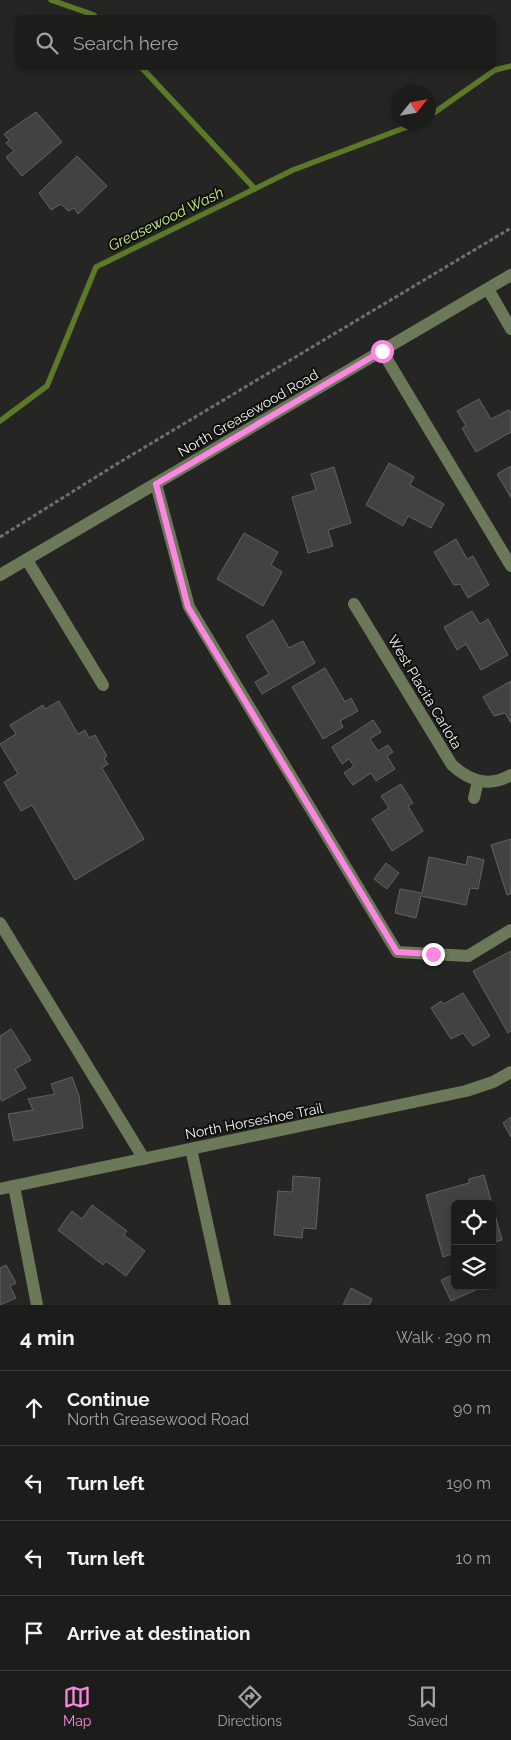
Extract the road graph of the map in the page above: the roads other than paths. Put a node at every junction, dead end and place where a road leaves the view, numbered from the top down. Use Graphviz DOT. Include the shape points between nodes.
graph roads {
  1 [pos="511,275"];
  2 [pos="488,289"];
  3 [pos="511,329"];
  4 [pos="382,351"];
  5 [pos="156,484"];
  6 [pos="27,560"];
  7 [pos="511,566"];
  8 [pos="0,576"];
  9 [pos="354,604"];
  10 [pos="103,685"];
  11 [pos="511,775"];
  12 [pos="478,781"];
  13 [pos="474,798"];
  14 [pos="0,923"];
  15 [pos="511,930"];
  16 [pos="511,1072"];
  17 [pos="190,1149"];
  18 [pos="144,1159"];
  19 [pos="14,1186"];
  20 [pos="0,1189"];
  21 [pos="37,1305"];
  22 [pos="225,1305"];
  1 -- 2 [label="street, North Greasewood Road"];
  2 -- 3 [label="street"];
  2 -- 4 [label="street, North Greasewood Road"];
  4 -- 5 [label="street, North Greasewood Road"];
  4 -- 7 [label="street"];
  5 -- 6 [label="street, North Greasewood Road"];
  5 -- 15 [label="street" via="188,607 397,952 468,956"];
  6 -- 8 [label="street, North Greasewood Road"];
  6 -- 10 [label="street"];
  9 -- 12 [label="street, West Placita Carlota" via="452,765 463,775"];
  11 -- 12 [label="street" via="504,780"];
  12 -- 13 [label="street"];
  14 -- 18 [label="street"];
  16 -- 17 [label="street, North Horseshoe Trail" via="466,1091"];
  17 -- 18 [label="street, North Horseshoe Trail"];
  17 -- 22 [label="street"];
  18 -- 19 [label="street, North Horseshoe Trail"];
  19 -- 20 [label="street, North Horseshoe Trail"];
  19 -- 21 [label="street"];
}
